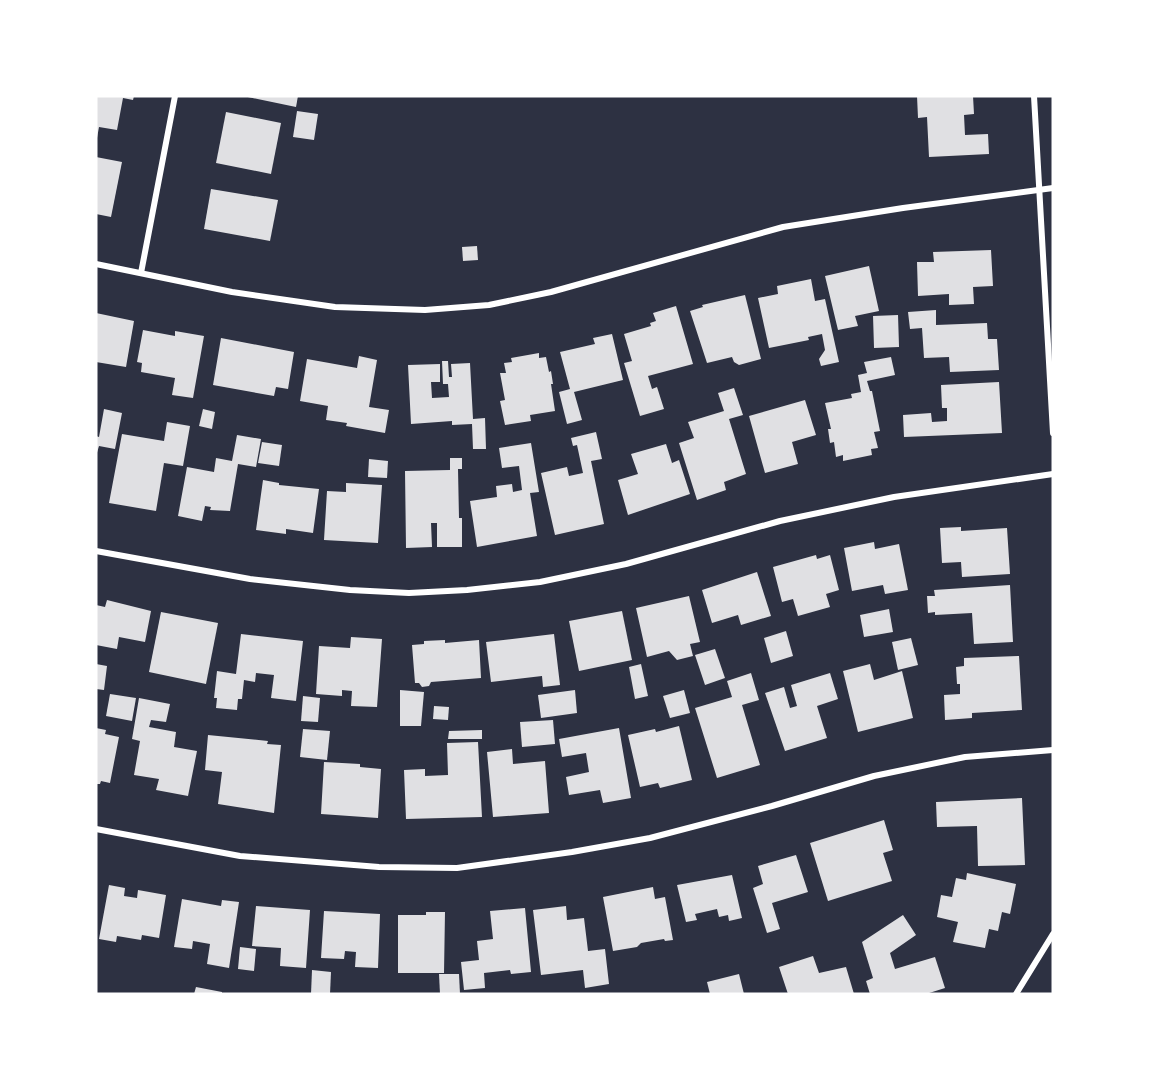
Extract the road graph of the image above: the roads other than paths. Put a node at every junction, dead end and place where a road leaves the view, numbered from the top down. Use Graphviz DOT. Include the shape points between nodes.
graph roads {
  1 [pos="175,96"];
  2 [pos="1034,96"];
  3 [pos="1053,188"];
  4 [pos="1040,189"];
  5 [pos="96,264"];
  6 [pos="141,273"];
  7 [pos="1053,433"];
  8 [pos="1053,474"];
  9 [pos="96,551"];
  10 [pos="1053,750"];
  11 [pos="96,829"];
  12 [pos="1053,934"];
  13 [pos="1016,994"];
  1 -- 6 [label="street"];
  2 -- 4 [label="street"];
  3 -- 4 [label="street"];
  4 -- 6 [label="street" via="783,227 617,275 489,305 425,310 335,307 232,292"];
  4 -- 7 [label="street"];
  5 -- 6 [label="street"];
  8 -- 9 [label="street" via="894,497 780,521 626,564 540,582 467,590 409,593 328,588 250,579"];
  10 -- 11 [label="street" via="954,760 874,776 650,838 457,868 379,867 240,856"];
  12 -- 13 [label="street"];
}
